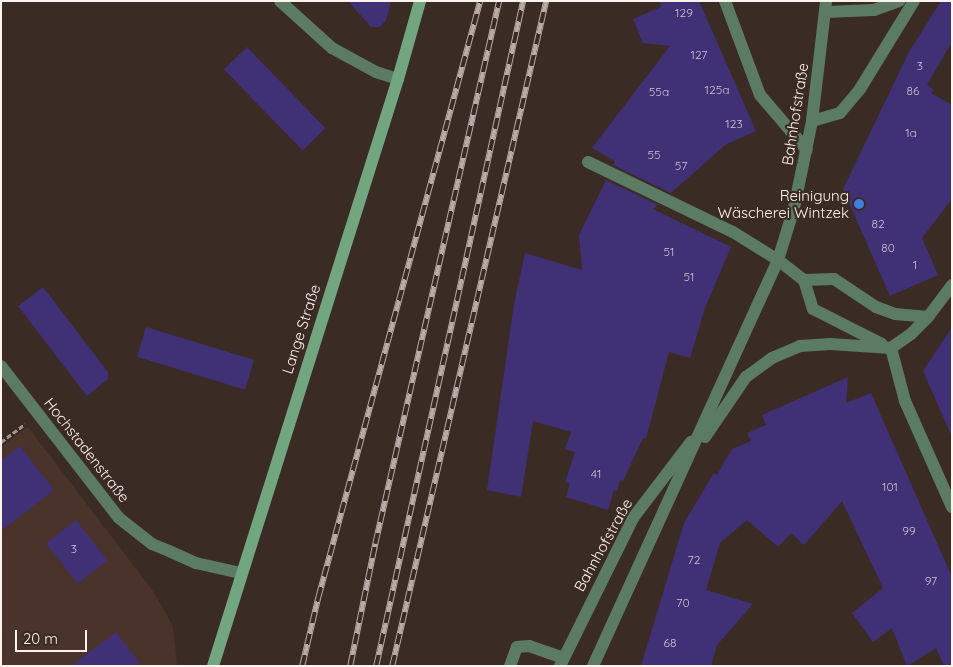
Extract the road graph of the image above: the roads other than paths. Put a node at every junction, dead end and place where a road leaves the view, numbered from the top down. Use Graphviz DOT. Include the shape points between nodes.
graph roads {
  1 [pos="280,1"];
  2 [pos="420,1"];
  3 [pos="725,1"];
  4 [pos="899,1"];
  5 [pos="914,1"];
  6 [pos="826,6"];
  7 [pos="398,79"];
  8 [pos="812,121"];
  9 [pos="807,150"];
  10 [pos="588,162"];
  11 [pos="778,260"];
  12 [pos="804,280"];
  13 [pos="952,285"];
  14 [pos="928,317"];
  15 [pos="890,348"];
  16 [pos="1,366"];
  17 [pos="705,424"];
  18 [pos="686,466"];
  19 [pos="952,507"];
  20 [pos="240,573"];
  21 [pos="562,662"];
  22 [pos="213,666"];
  23 [pos="510,666"];
  24 [pos="593,666"];
  1 -- 7 [label="street" via="332,48 376,72"];
  2 -- 7 [label="main road, Lange Straße"];
  3 -- 9 [label="street" via="760,95"];
  4 -- 6 [label="street" via="874,10"];
  5 -- 8 [label="street" via="860,89 840,114"];
  6 -- 8 [label="street, Bahnhofstraße"];
  7 -- 20 [label="main road, Lange Straße"];
  8 -- 9 [label="street, Bahnhofstraße"];
  9 -- 11 [label="street, Bahnhofstraße"];
  10 -- 11 [label="street" via="733,232"];
  11 -- 12 [label="street"];
  11 -- 17 [label="street, Bahnhofstraße"];
  12 -- 14 [label="street" via="834,279 876,307 895,314"];
  12 -- 15 [label="street" via="813,309"];
  13 -- 14 [label="street"];
  14 -- 15 [label="street"];
  15 -- 18 [label="street" via="830,344 800,346 772,358 746,378"];
  15 -- 19 [label="street" via="905,401"];
  16 -- 20 [label="street, Hochstadenstraße" via="95,489 133,528 152,544 196,563"];
  17 -- 18 [label="street, Bahnhofstraße"];
  17 -- 21 [label="street, Bahnhofstraße" via="633,518"];
  18 -- 24 [label="street, Bahnhofstraße"];
  20 -- 22 [label="main road, Lange Straße"];
  21 -- 23 [label="street" via="529,646 517,647"];
}
